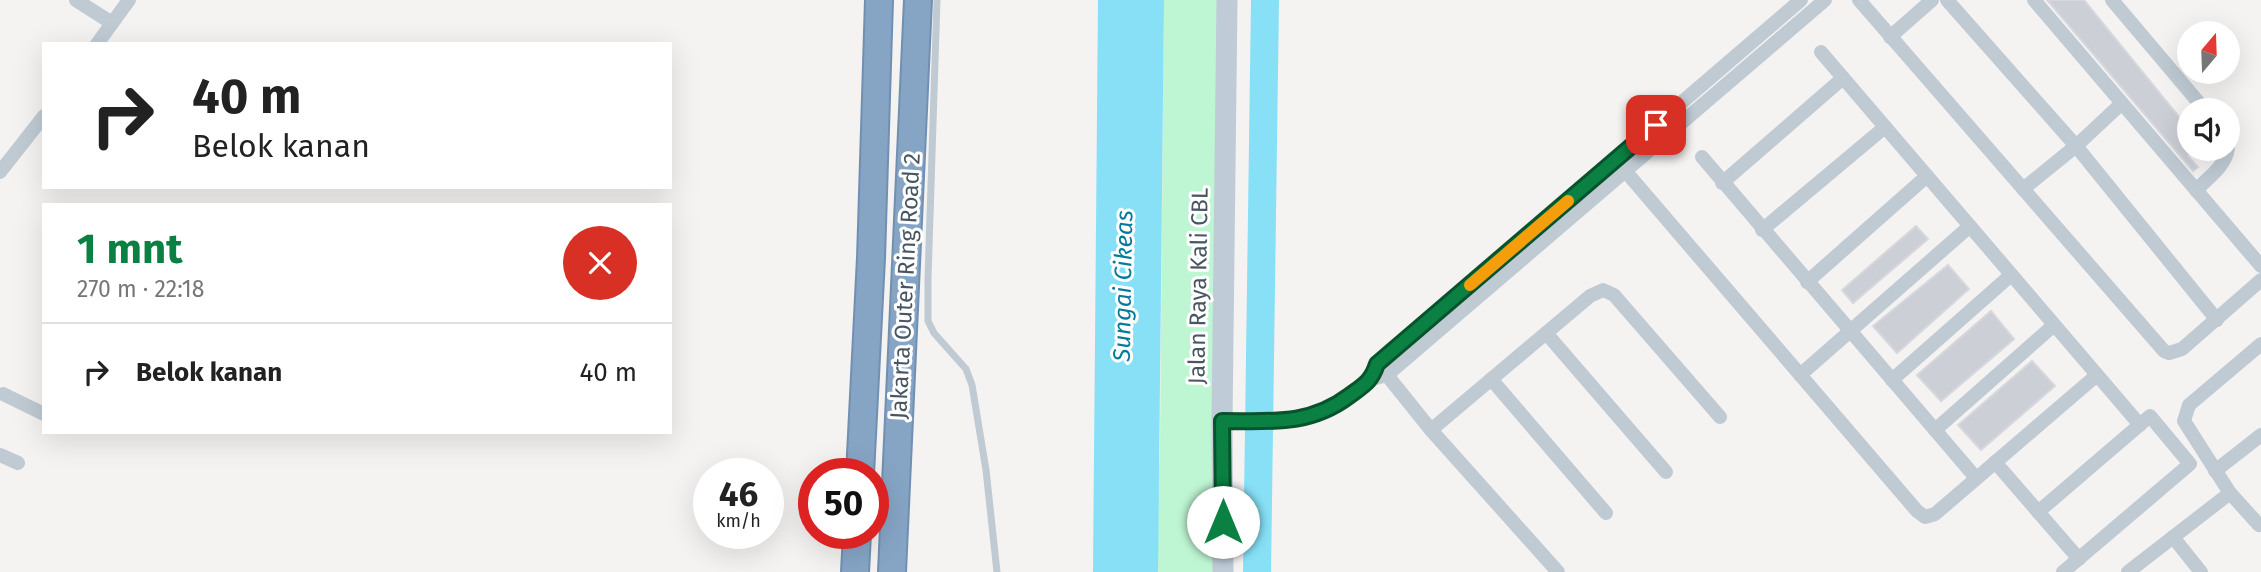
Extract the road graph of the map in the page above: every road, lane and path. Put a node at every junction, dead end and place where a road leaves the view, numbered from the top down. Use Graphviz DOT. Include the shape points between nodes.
graph roads {
  1 [pos="76,0"];
  2 [pos="130,0"];
  3 [pos="879,0"];
  4 [pos="918,0"];
  5 [pos="937,0"];
  6 [pos="1227,0"];
  7 [pos="1801,0"];
  8 [pos="1825,0"];
  9 [pos="1858,0"];
  10 [pos="1932,0"];
  11 [pos="1947,0"];
  12 [pos="2034,0"];
  13 [pos="2112,0"];
  14 [pos="112,23"];
  15 [pos="1890,37"];
  16 [pos="98,42"];
  17 [pos="1821,52"];
  18 [pos="1843,78"];
  19 [pos="2195,98"];
  20 [pos="2121,104"];
  21 [pos="42,119"];
  22 [pos="1885,127"];
  23 [pos="2076,146"];
  24 [pos="1702,157"];
  25 [pos="1615,160"];
  26 [pos="2224,161"];
  27 [pos="0,172"];
  28 [pos="1625,172"];
  29 [pos="1927,176"];
  30 [pos="1722,183"];
  31 [pos="2023,189"];
  32 [pos="2196,190"];
  33 [pos="1970,226"];
  34 [pos="1762,230"];
  35 [pos="2261,265"];
  36 [pos="2011,275"];
  37 [pos="2261,281"];
  38 [pos="1807,282"];
  39 [pos="2217,320"];
  40 [pos="2054,325"];
  41 [pos="1850,331"];
  42 [pos="1545,333"];
  43 [pos="2261,344"];
  44 [pos="1382,369"];
  45 [pos="1800,375"];
  46 [pos="2097,375"];
  47 [pos="1491,379"];
  48 [pos="1892,380"];
  49 [pos="3,395"];
  50 [pos="42,413"];
  51 [pos="1720,417"];
  52 [pos="1222,421"];
  53 [pos="2140,425"];
  54 [pos="1432,430"];
  55 [pos="1935,430"];
  56 [pos="2261,435"];
  57 [pos="0,454"];
  58 [pos="861,458"];
  59 [pos="1995,462"];
  60 [pos="18,463"];
  61 [pos="2215,471"];
  62 [pos="1666,472"];
  63 [pos="1976,478"];
  64 [pos="2230,493"];
  65 [pos="2038,512"];
  66 [pos="1606,513"];
  67 [pos="2260,526"];
  68 [pos="2173,537"];
  69 [pos="856,549"];
  70 [pos="2078,559"];
  71 [pos="855,572"];
  72 [pos="892,572"];
  73 [pos="997,572"];
  74 [pos="1223,572"];
  75 [pos="1558,572"];
  76 [pos="2063,572"];
  77 [pos="2128,572"];
  78 [pos="2201,572"];
  1 -- 14 [label="street"];
  2 -- 14 [label="street"];
  3 -- 58 [label="highway, Jakarta Outer Ring Road 2"];
  4 -- 72 [label="highway, Jakarta Outer Ring Road 2"];
  5 -- 73 [label="lane" via="929,321 966,369 972,385"];
  6 -- 52 [label="main road, Jalan Raya Kali CBL"];
  7 -- 25 [label="street"];
  8 -- 28 [label="street"];
  9 -- 15 [label="street"];
  10 -- 15 [label="street"];
  11 -- 23 [label="street"];
  12 -- 20 [label="street"];
  13 -- 19 [label="street"];
  14 -- 16 [label="street"];
  15 -- 31 [label="street"];
  17 -- 18 [label="street"];
  18 -- 22 [label="street"];
  18 -- 30 [label="street"];
  20 -- 23 [label="street"];
  20 -- 32 [label="street"];
  21 -- 27 [label="street"];
  22 -- 29 [label="street"];
  22 -- 34 [label="street"];
  23 -- 31 [label="street"];
  23 -- 39 [label="street"];
  24 -- 30 [label="street"];
  25 -- 28 [label="street"];
  25 -- 44 [label="street"];
  26 -- 32 [label="street"];
  28 -- 44 [label="street"];
  28 -- 45 [label="street"];
  29 -- 33 [label="street"];
  29 -- 38 [label="street"];
  30 -- 34 [label="street"];
  31 -- 39 [label="street" via="2164,351 2182,349"];
  32 -- 35 [label="street"];
  33 -- 36 [label="street"];
  33 -- 41 [label="street"];
  34 -- 38 [label="street"];
  36 -- 40 [label="street"];
  36 -- 48 [label="street"];
  37 -- 39 [label="street"];
  38 -- 41 [label="street"];
  40 -- 46 [label="street"];
  40 -- 55 [label="street"];
  41 -- 45 [label="street"];
  41 -- 48 [label="street"];
  42 -- 47 [label="street"];
  42 -- 51 [label="street" via="1590,296 1609,291"];
  42 -- 62 [label="street"];
  43 -- 61 [label="street" via="2185,412 2187,428"];
  44 -- 52 [label="street" via="1340,403 1315,415 1285,421"];
  44 -- 54 [label="street"];
  45 -- 63 [label="street" via="1920,515 1935,514"];
  46 -- 53 [label="street"];
  46 -- 59 [label="street"];
  47 -- 54 [label="street"];
  47 -- 66 [label="street"];
  48 -- 55 [label="street"];
  49 -- 50 [label="street"];
  52 -- 74 [label="main road, Jalan Raya Kali CBL"];
  53 -- 65 [label="street"];
  53 -- 70 [label="street" via="2150,416 2190,464"];
  54 -- 75 [label="street"];
  55 -- 63 [label="street"];
  56 -- 61 [label="street"];
  57 -- 60 [label="street"];
  59 -- 63 [label="street"];
  59 -- 65 [label="street"];
  61 -- 64 [label="street"];
  64 -- 67 [label="street"];
  64 -- 68 [label="street"];
  65 -- 70 [label="street"];
  68 -- 77 [label="street"];
  68 -- 78 [label="street"];
  69 -- 71 [label="highway"];
  70 -- 76 [label="street"];
}
